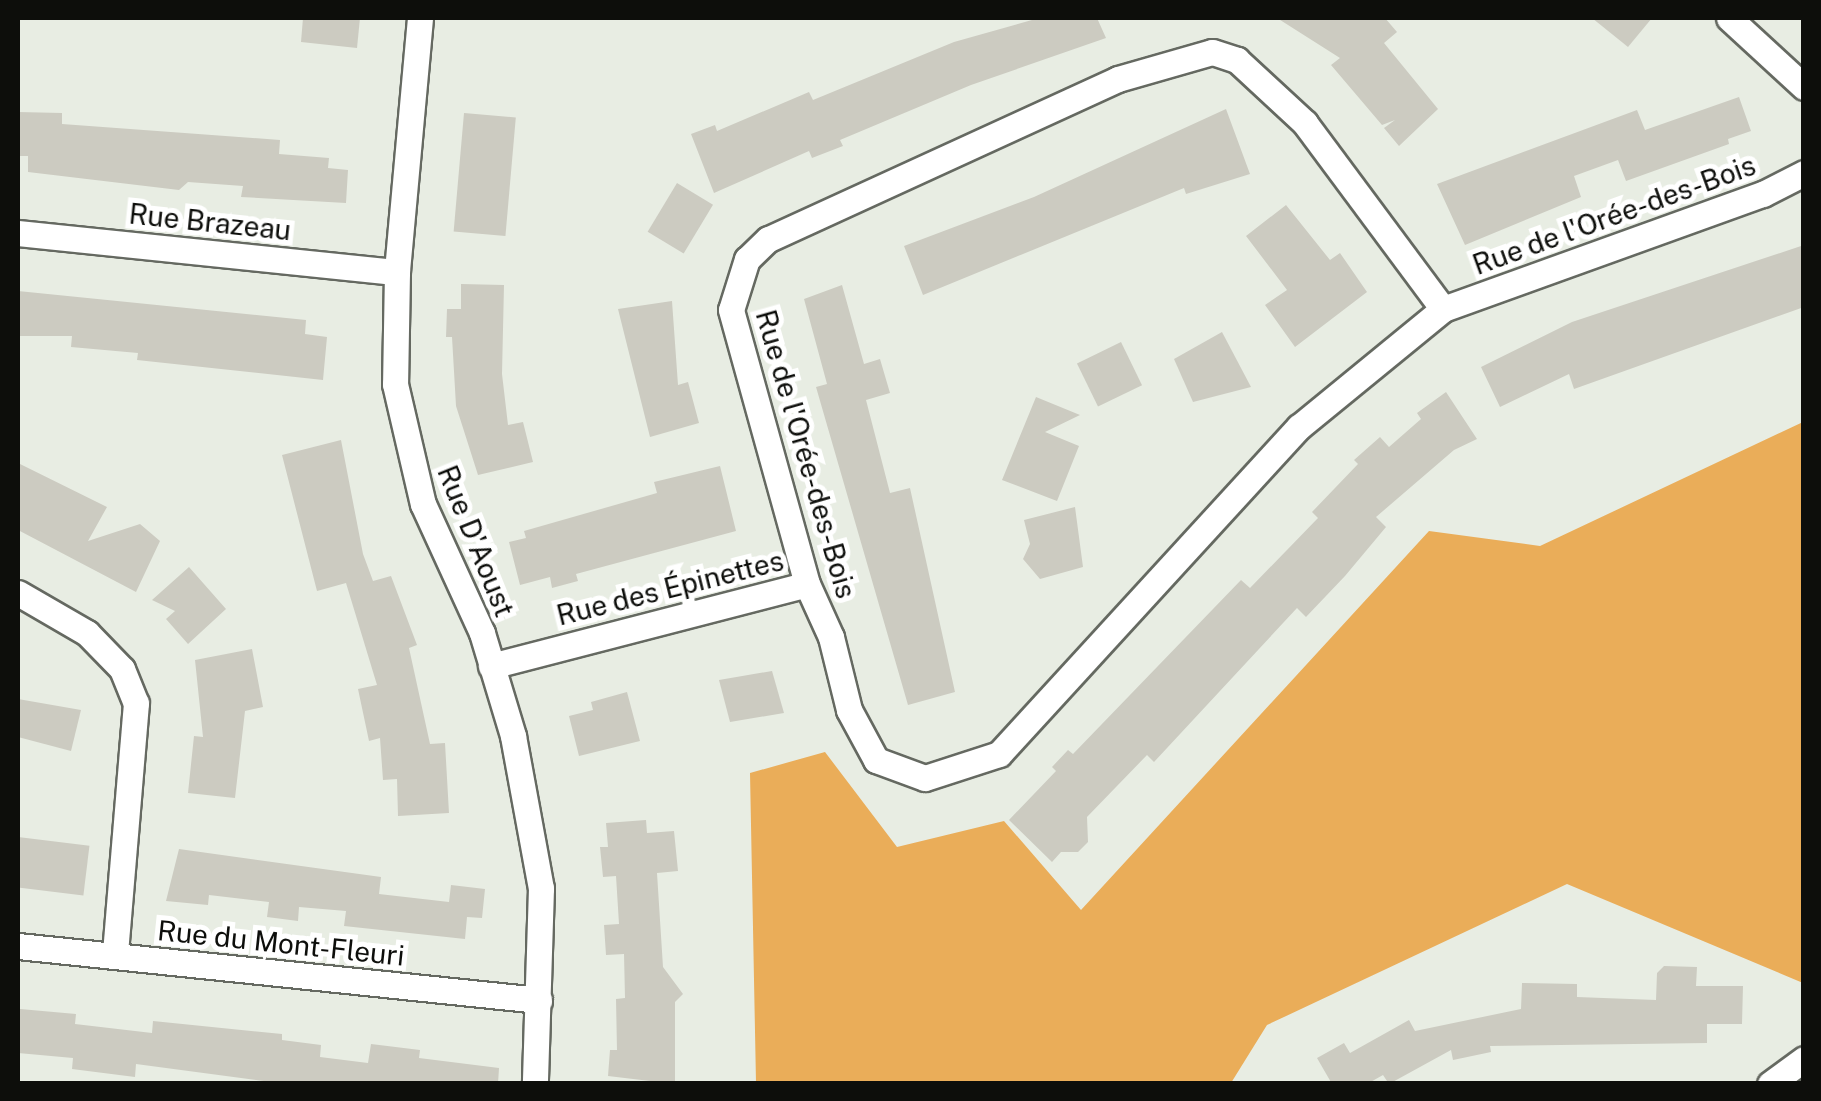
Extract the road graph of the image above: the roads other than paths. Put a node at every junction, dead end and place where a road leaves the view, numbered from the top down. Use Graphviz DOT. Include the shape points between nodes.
graph roads {
  1 [pos="420,18"];
  2 [pos="1730,18"];
  3 [pos="1804,87"];
  4 [pos="1804,173"];
  5 [pos="18,233"];
  6 [pos="397,272"];
  7 [pos="1443,309"];
  8 [pos="807,584"];
  9 [pos="18,594"];
  10 [pos="491,666"];
  11 [pos="18,946"];
  12 [pos="115,956"];
  13 [pos="539,1000"];
  14 [pos="1804,1059"];
  15 [pos="535,1084"];
  16 [pos="1770,1084"];
  1 -- 6 [label="street, Rue D'Aoust"];
  2 -- 3 [label="street"];
  4 -- 7 [label="street, Rue de l'Orée-des-Bois" via="1764,194"];
  5 -- 6 [label="street, Rue Brazeau"];
  6 -- 10 [label="street, Rue D'Aoust" via="395,384 423,504"];
  7 -- 8 [label="street, Rue de l'Orée-des-Bois" via="1299,427 1020,734 970,768 925,778 876,760 849,710 831,636"];
  7 -- 8 [label="street, Rue de l'Orée-des-Bois" via="1305,123 1237,60 1212,52 1118,80 768,239 747,259 731,310"];
  8 -- 10 [label="street, Rue des Épinettes"];
  9 -- 12 [label="street" via="87,633 122,669 136,703"];
  10 -- 13 [label="street, Rue D'Aoust" via="512,736 541,888"];
  11 -- 12 [label="street, Rue du Mont-Fleuri"];
  12 -- 13 [label="street, Rue du Mont-Fleuri"];
  13 -- 15 [label="street, Rue D'Aoust"];
  14 -- 16 [label="street"];
}
